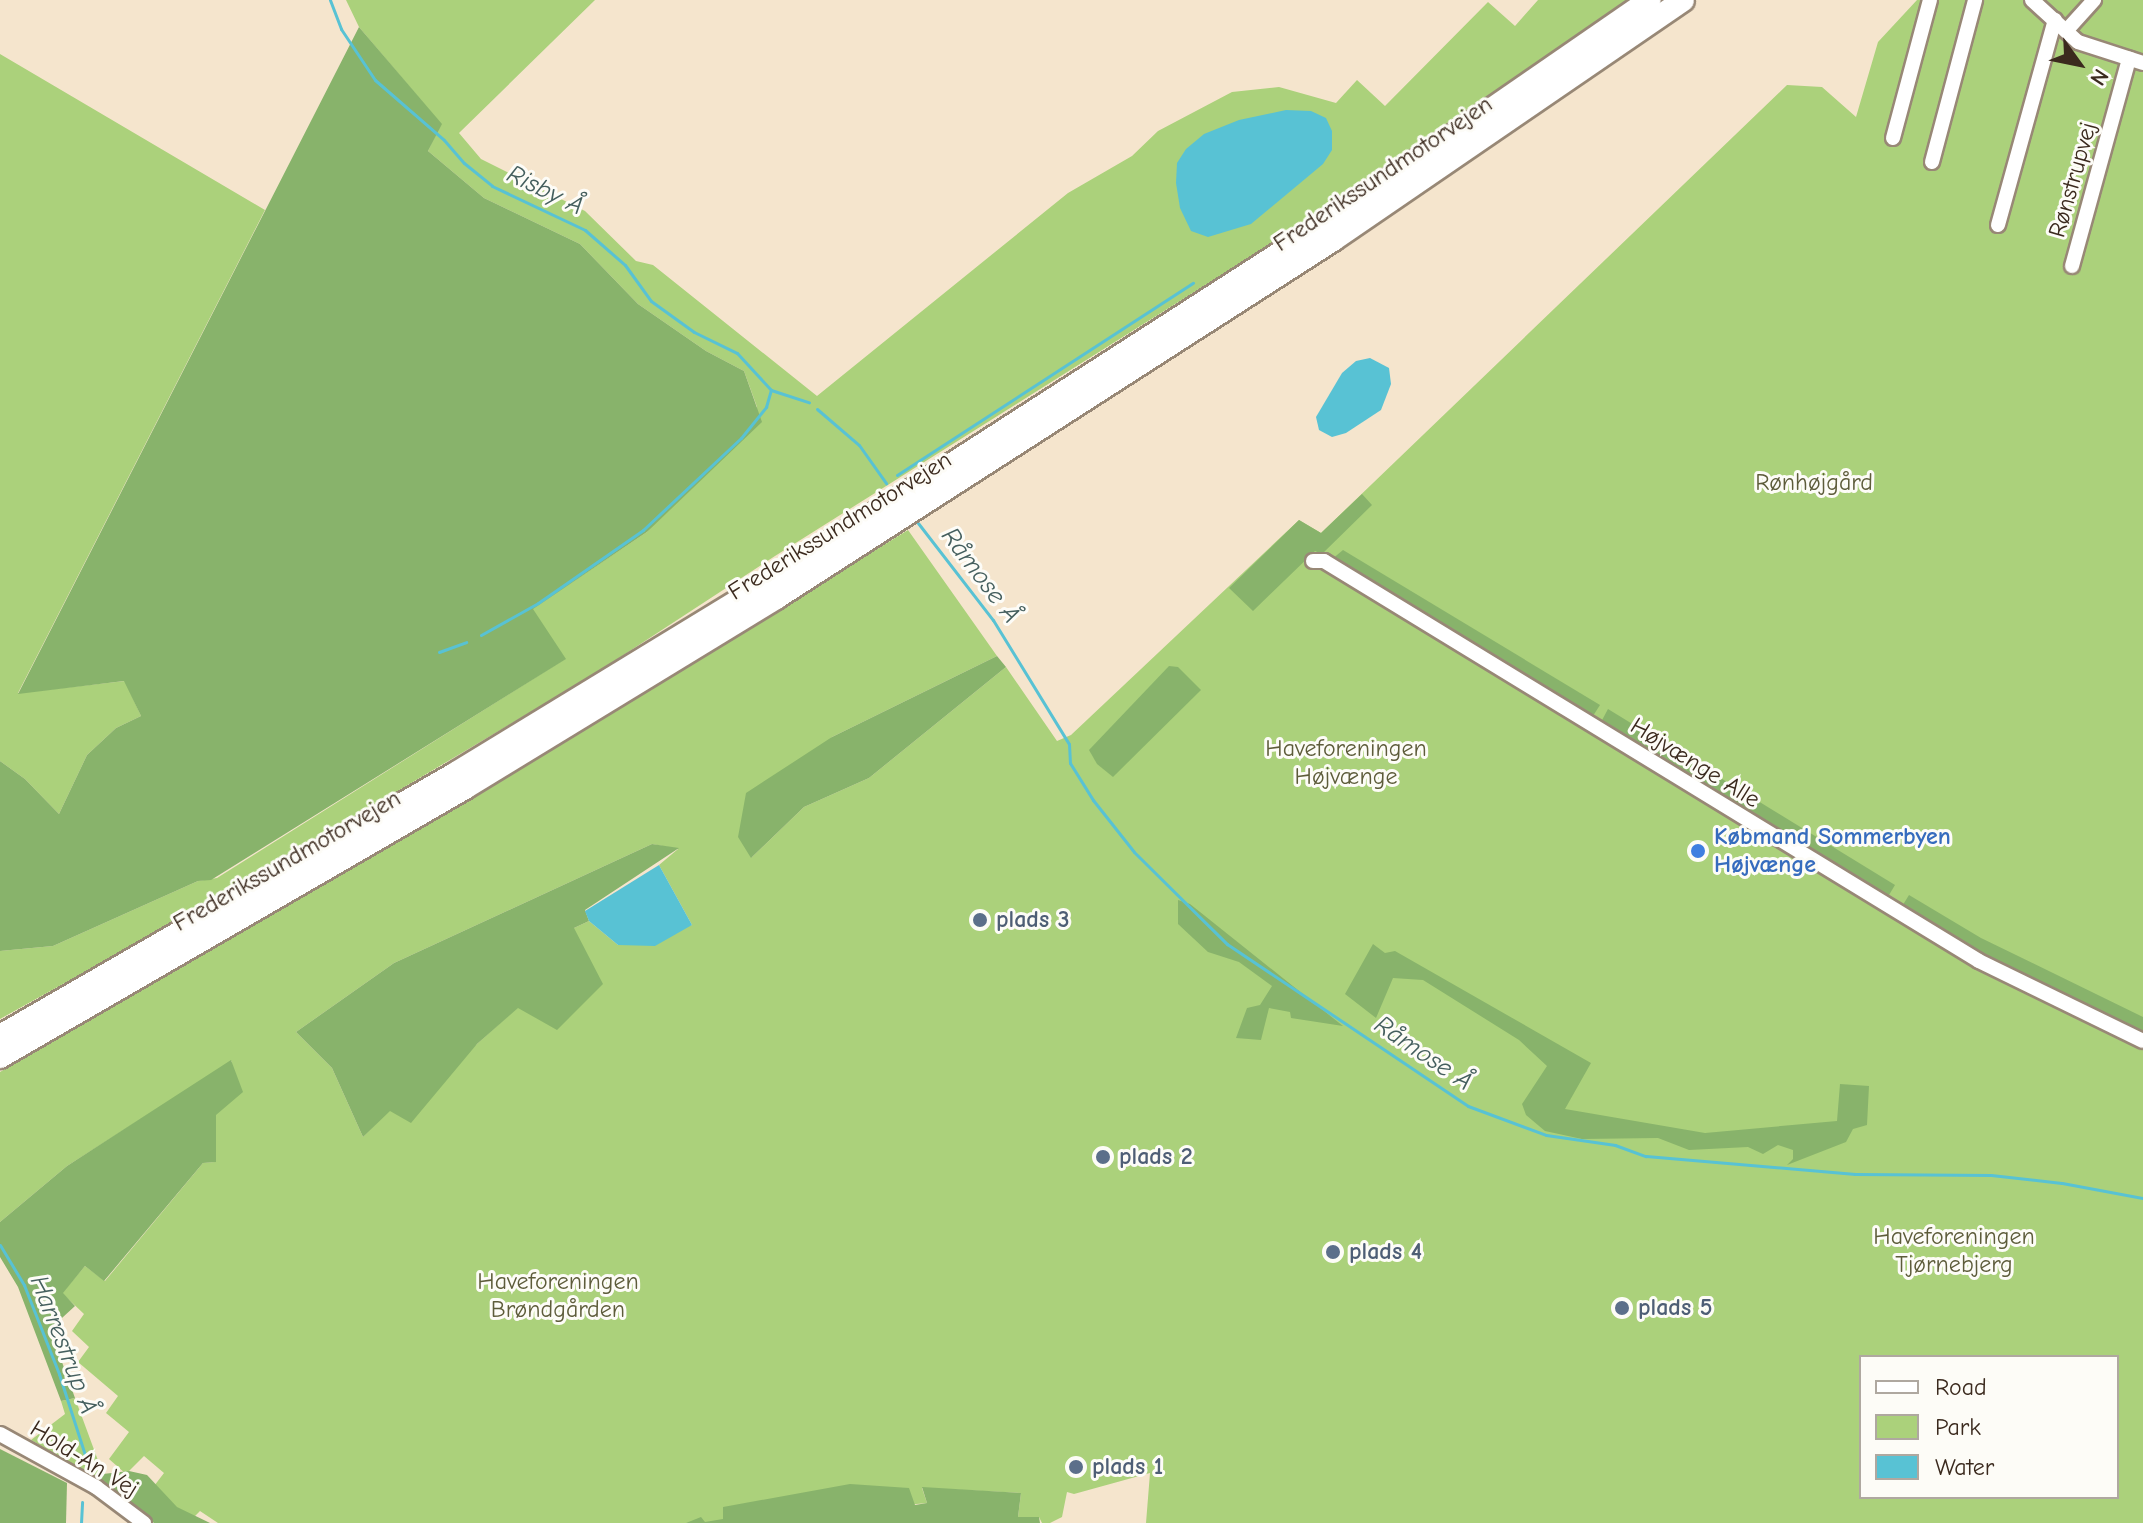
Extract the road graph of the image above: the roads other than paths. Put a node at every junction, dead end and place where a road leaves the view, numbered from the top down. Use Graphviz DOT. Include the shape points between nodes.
graph roads {
  1 [pos="1650,0"];
  2 [pos="1683,0"];
  3 [pos="1930,0"];
  4 [pos="1975,0"];
  5 [pos="2032,0"];
  6 [pos="2094,0"];
  7 [pos="2055,20"];
  8 [pos="2066,31"];
  9 [pos="2136,61"];
  10 [pos="1893,138"];
  11 [pos="1932,162"];
  12 [pos="1998,225"];
  13 [pos="2072,266"];
  14 [pos="1313,561"];
  15 [pos="0,1036"];
  16 [pos="2143,1041"];
  17 [pos="0,1057"];
  18 [pos="0,1434"];
  19 [pos="144,1523"];
  1 -- 15 [label="highway, Frederikssundmotorvejen" via="1310,235 767,583 456,773"];
  2 -- 17 [label="highway, Frederikssundmotorvejen" via="1412,188 776,598 465,788"];
  3 -- 10 [label="street"];
  4 -- 11 [label="street"];
  5 -- 7 [label="street, Rønstrupvej"];
  6 -- 8 [label="street"];
  7 -- 8 [label="street, Rønstrupvej"];
  7 -- 12 [label="street"];
  8 -- 9 [label="street, Rønstrupvej" via="2093,49"];
  9 -- 13 [label="street, Rønstrupvej"];
  14 -- 16 [label="street, Højvænge Alle" via="1336,568 1965,953"];
  18 -- 19 [label="street, Hold-An Vej" via="96,1487"];
}
